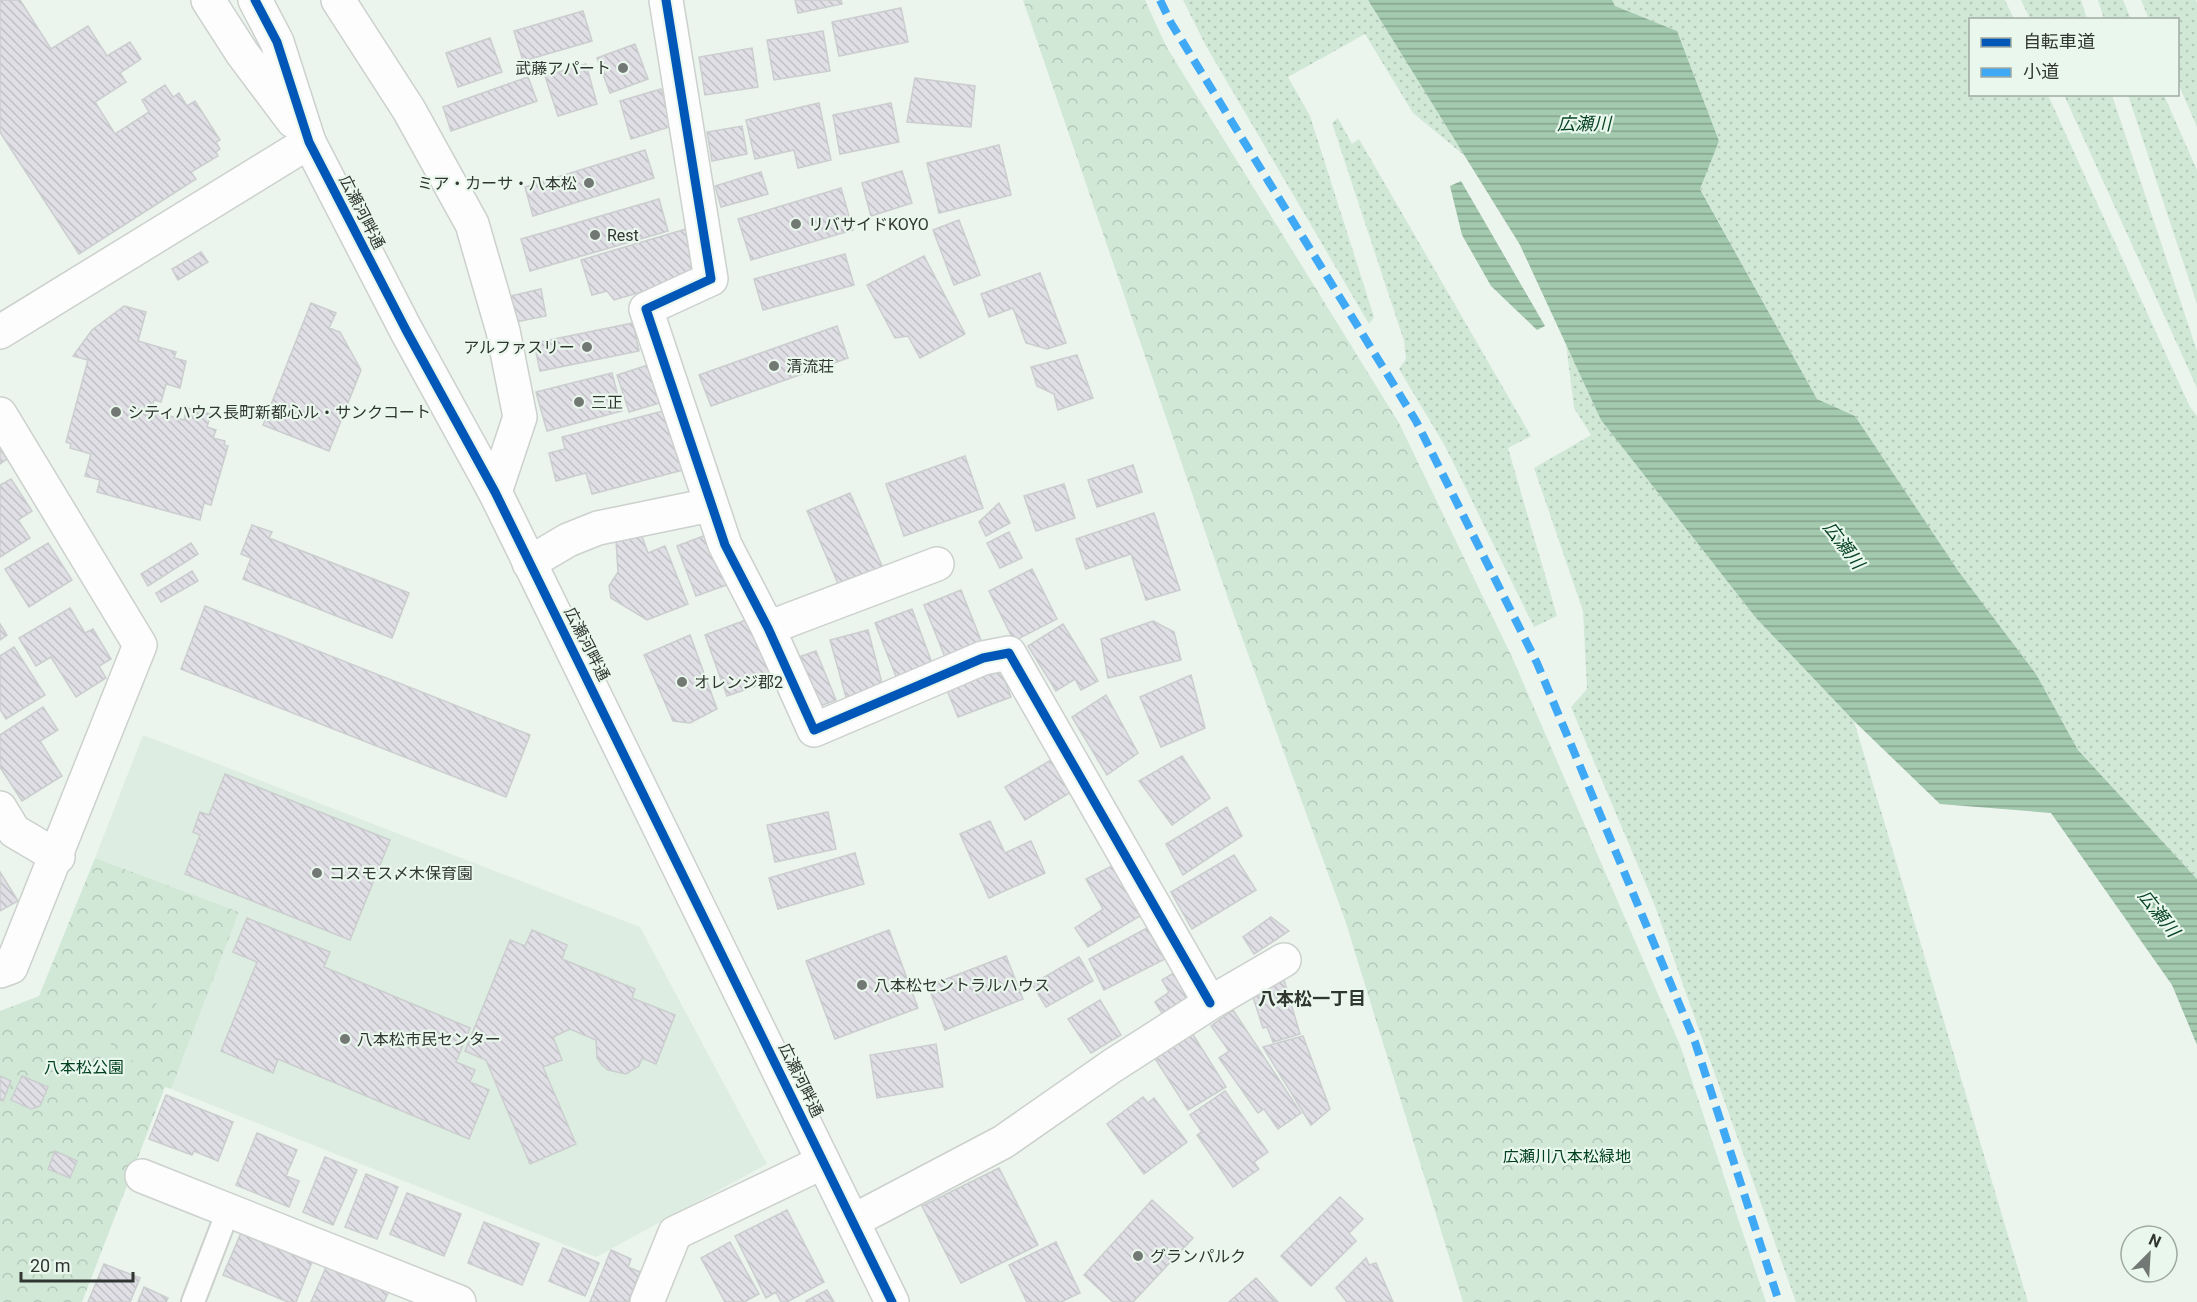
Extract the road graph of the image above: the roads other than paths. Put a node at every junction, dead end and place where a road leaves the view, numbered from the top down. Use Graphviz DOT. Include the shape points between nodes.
graph roads {
  1 [pos="208,0"];
  2 [pos="255,0"];
  3 [pos="338,0"];
  4 [pos="666,0"];
  5 [pos="309,142"];
  6 [pos="0,332"];
  7 [pos="0,414"];
  8 [pos="495,492"];
  9 [pos="710,505"];
  10 [pos="529,563"];
  11 [pos="937,564"];
  12 [pos="768,628"];
  13 [pos="0,808"];
  14 [pos="58,857"];
  15 [pos="1284,960"];
  16 [pos="0,971"];
  17 [pos="1210,1003"];
  18 [pos="824,1162"];
  19 [pos="142,1176"];
  20 [pos="228,1211"];
  21 [pos="854,1221"];
  22 [pos="419,1295"];
  23 [pos="193,1302"];
  24 [pos="459,1302"];
  25 [pos="647,1302"];
  26 [pos="892,1302"];
  1 -- 5 [label="street, 広瀬河畔通" via="242,53"];
  2 -- 5 [label="street, 広瀬河畔通" via="277,42"];
  3 -- 8 [label="street" via="409,110 472,224 503,331 520,417"];
  4 -- 9 [label="street" via="711,279 646,309"];
  5 -- 6 [label="street"];
  5 -- 8 [label="street, 広瀬河畔通"];
  7 -- 14 [label="street" via="140,645"];
  8 -- 10 [label="street, 広瀬河畔通"];
  9 -- 10 [label="street" via="598,528"];
  9 -- 12 [label="street" via="725,545"];
  10 -- 18 [label="street, 広瀬河畔通"];
  11 -- 12 [label="street"];
  12 -- 17 [label="street" via="814,730 983,658 1009,653"];
  13 -- 14 [label="street" via="14,831"];
  14 -- 16 [label="street" via="11,967"];
  15 -- 17 [label="street"];
  17 -- 21 [label="street" via="1004,1142"];
  18 -- 21 [label="street, 広瀬河畔通"];
  18 -- 25 [label="street" via="675,1233"];
  19 -- 20 [label="street"];
  20 -- 22 [label="street"];
  20 -- 23 [label="lane"];
  21 -- 26 [label="street, 広瀬河畔通"];
  22 -- 24 [label="street"];
}
